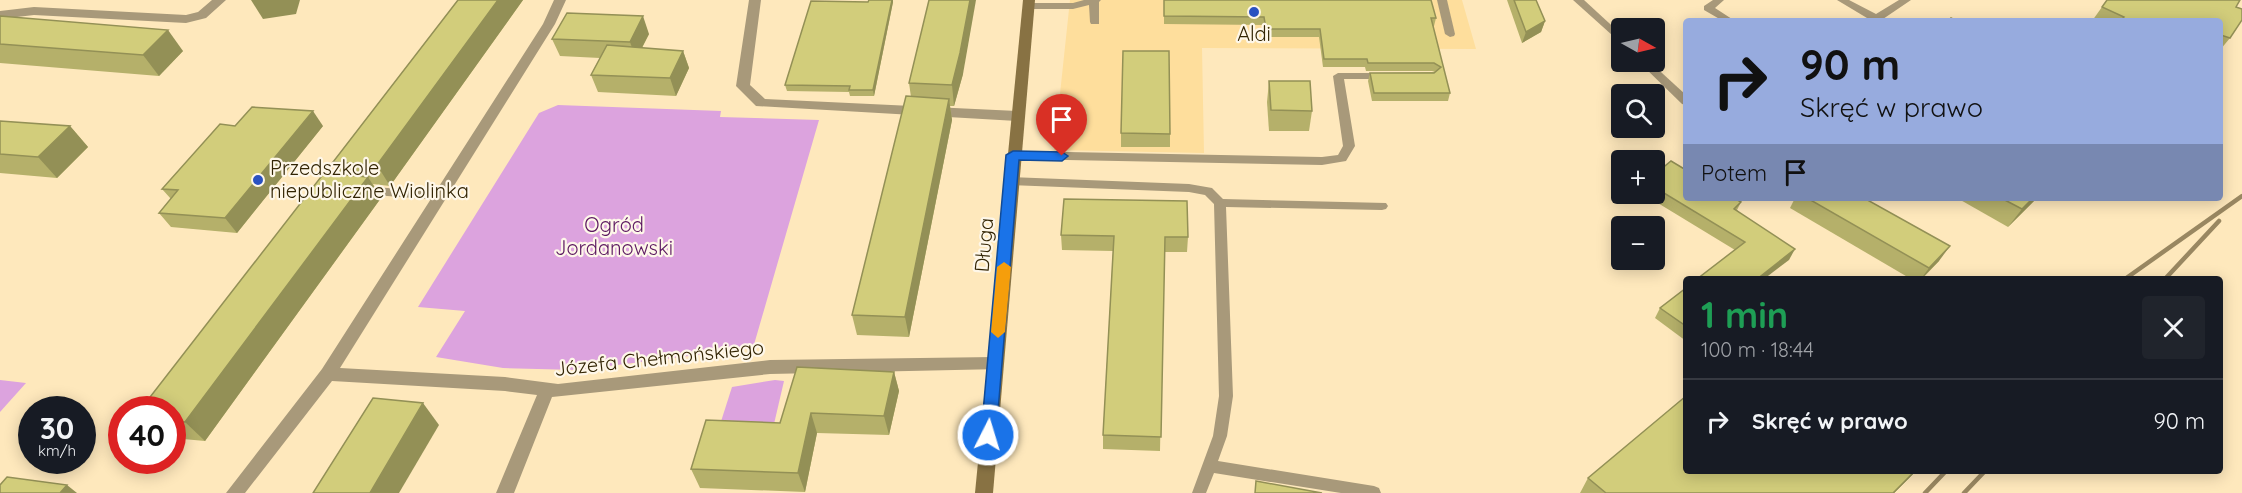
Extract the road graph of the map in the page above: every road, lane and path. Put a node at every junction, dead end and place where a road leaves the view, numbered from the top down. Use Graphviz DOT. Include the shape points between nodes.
graph roads {
  1 [pos="220,0"];
  2 [pos="560,0"];
  3 [pos="755,0"];
  4 [pos="1442,0"];
  5 [pos="1578,0"];
  6 [pos="1719,0"];
  7 [pos="1842,0"];
  8 [pos="1906,0"];
  9 [pos="1095,1"];
  10 [pos="1029,3"];
  11 [pos="0,15"];
  12 [pos="1725,18"];
  13 [pos="1876,18"];
  14 [pos="1879,18"];
  15 [pos="1095,22"];
  16 [pos="1611,31"];
  17 [pos="1450,34"];
  18 [pos="1655,72"];
  19 [pos="1397,76"];
  20 [pos="1683,98"];
  21 [pos="1017,116"];
  22 [pos="1013,155"];
  23 [pos="1011,181"];
  24 [pos="352,189"];
  25 [pos="438,196"];
  26 [pos="1220,203"];
  27 [pos="1382,206"];
  28 [pos="995,364"];
  29 [pos="328,374"];
  30 [pos="547,390"];
  31 [pos="1210,466"];
  32 [pos="1374,492"];
  33 [pos="235,493"];
  34 [pos="505,493"];
  35 [pos="984,493"];
  36 [pos="1199,493"];
  1 -- 11 [label="street" via="202,15 186,19 34,11"];
  2 -- 25 [label="street" via="549,24"];
  3 -- 21 [label="street" via="743,86 761,103"];
  4 -- 17 [label="lane"];
  5 -- 16 [label="lane"];
  6 -- 12 [label="lane" via="1708,8"];
  7 -- 13 [label="lane"];
  8 -- 14 [label="lane"];
  9 -- 10 [label="lane" via="1073,6"];
  9 -- 15 [label="lane"];
  10 -- 21 [label="street, Długa"];
  18 -- 20 [label="lane"];
  19 -- 22 [label="lane" via="1338,76 1349,146 1342,158 1322,161"];
  21 -- 22 [label="street, Długa"];
  22 -- 23 [label="street, Długa"];
  23 -- 26 [label="lane" via="1189,188 1208,191"];
  23 -- 28 [label="street, Długa"];
  24 -- 25 [label="lane"];
  25 -- 29 [label="street"];
  26 -- 27 [label="lane"];
  26 -- 31 [label="lane" via="1226,396 1220,436"];
  28 -- 30 [label="street, Józefa Chełmońskiego" via="770,367"];
  28 -- 35 [label="street, Długa"];
  29 -- 30 [label="street, Józefa Chełmońskiego"];
  29 -- 33 [label="street"];
  30 -- 34 [label="street"];
  31 -- 32 [label="lane"];
  31 -- 36 [label="lane"];
}
